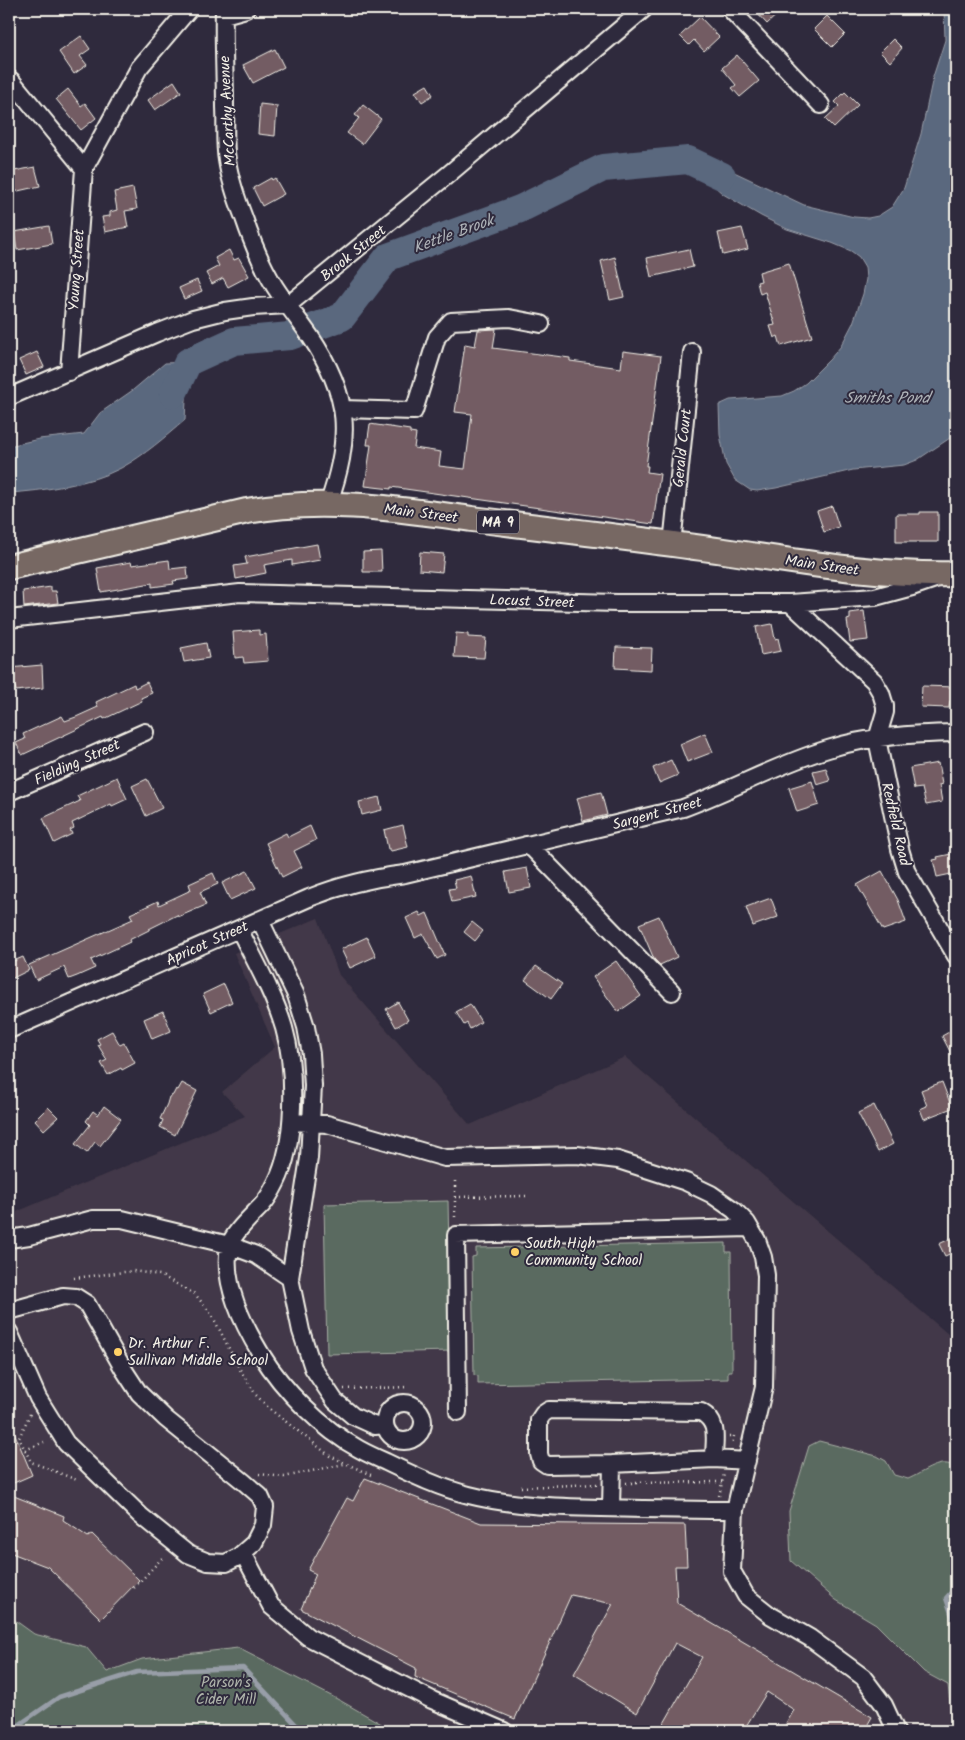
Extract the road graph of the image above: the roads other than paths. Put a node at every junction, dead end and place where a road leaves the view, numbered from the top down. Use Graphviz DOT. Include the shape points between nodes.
graph roads {
  1 [pos="190,9"];
  2 [pos="246,9"];
  3 [pos="644,9"];
  4 [pos="730,9"];
  5 [pos="224,12"];
  6 [pos="11,80"];
  7 [pos="821,105"];
  8 [pos="84,169"];
  9 [pos="293,311"];
  10 [pos="541,324"];
  11 [pos="692,352"];
  12 [pos="69,372"];
  13 [pos="9,397"];
  14 [pos="342,409"];
  15 [pos="328,504"];
  16 [pos="672,544"];
  17 [pos="9,567"];
  18 [pos="952,574"];
  19 [pos="790,603"];
  20 [pos="9,619"];
  21 [pos="145,732"];
  22 [pos="956,733"];
  23 [pos="877,739"];
  24 [pos="9,792"];
  25 [pos="526,845"];
  26 [pos="411,872"];
  27 [pos="260,920"];
  28 [pos="239,928"];
  29 [pos="956,956"];
  30 [pos="672,992"];
  31 [pos="9,1030"];
  32 [pos="292,1122"];
  33 [pos="312,1122"];
  34 [pos="750,1228"];
  35 [pos="9,1239"];
  36 [pos="229,1245"];
  37 [pos="290,1278"];
  38 [pos="9,1311"];
  39 [pos="9,1332"];
  40 [pos="458,1412"];
  41 [pos="385,1425"];
  42 [pos="747,1461"];
  43 [pos="612,1464"];
  44 [pos="720,1464"];
  45 [pos="610,1508"];
  46 [pos="735,1510"];
  47 [pos="243,1553"];
  48 [pos="504,1731"];
  49 [pos="896,1731"];
  1 -- 8 [label="street, Young Street" via="139,68"];
  2 -- 5 [label="street"];
  3 -- 9 [label="street, Brook Street"];
  4 -- 7 [label="street"];
  5 -- 9 [label="street, McCarthy Avenue" via="227,159 240,209 252,239 275,287"];
  6 -- 8 [label="street"];
  8 -- 12 [label="street, Young Street"];
  9 -- 12 [label="street" via="232,310 193,319"];
  9 -- 14 [label="street" via="327,364 338,388"];
  10 -- 14 [label="street" via="509,318 452,321 437,337 414,411"];
  11 -- 16 [label="street, Gerald Court"];
  12 -- 13 [label="street"];
  14 -- 15 [label="street" via="343,454"];
  15 -- 16 [label="highway, Main Street / MA 9" via="385,508"];
  15 -- 17 [label="highway, Main Street / MA 9" via="247,511"];
  16 -- 18 [label="highway, Main Street / MA 9" via="864,571"];
  18 -- 19 [label="street, Locust Street" via="875,597"];
  19 -- 20 [label="street, Locust Street" via="616,603 272,593 225,594"];
  19 -- 23 [label="street" via="877,685 885,712"];
  21 -- 24 [label="street, Fielding Street"];
  22 -- 23 [label="street, Sargent Street"];
  23 -- 25 [label="street, Sargent Street" via="828,748 799,758 683,808"];
  23 -- 29 [label="street, Redfield Road" via="907,872"];
  25 -- 26 [label="street, Sargent Street"];
  25 -- 30 [label="street"];
  26 -- 27 [label="street, Apricot Street" via="343,886"];
  27 -- 28 [label="street, Apricot Street"];
  27 -- 33 [label="street" via="296,994 306,1027 312,1073"];
  28 -- 31 [label="street, Apricot Street"];
  28 -- 32 [label="street" via="284,1028 290,1059"];
  32 -- 33 [label="street"];
  32 -- 36 [label="street" via="277,1182 265,1202"];
  33 -- 34 [label="street" via="445,1158 577,1155 618,1160 686,1182 711,1194 734,1210"];
  33 -- 37 [label="street"];
  34 -- 40 [label="street" via="456,1235"];
  34 -- 42 [label="street" via="760,1248 766,1275 764,1387"];
  35 -- 36 [label="street" via="93,1220 122,1219"];
  36 -- 37 [label="street" via="256,1255"];
  36 -- 45 [label="street" via="229,1281 237,1305 270,1369 309,1412 358,1449 433,1484 469,1496 562,1507"];
  37 -- 41 [label="street" via="313,1368 335,1401 353,1416 376,1426"];
  38 -- 47 [label="street" via="63,1296 76,1297 87,1304 139,1393 260,1496 265,1508 263,1525 254,1543"];
  39 -- 47 [label="street" via="38,1398 66,1443 141,1516 188,1554 208,1562 226,1563"];
  42 -- 44 [label="street"];
  42 -- 46 [label="street"];
  43 -- 44 [label="street"];
  43 -- 44 [label="street" via="547,1465 539,1454 539,1420 550,1410 701,1412 710,1418 714,1426"];
  43 -- 45 [label="street"];
  45 -- 46 [label="street"];
  46 -- 49 [label="street" via="732,1571 746,1596 863,1677 884,1705"];
  47 -- 48 [label="street" via="271,1606 308,1638 432,1700"];
}
